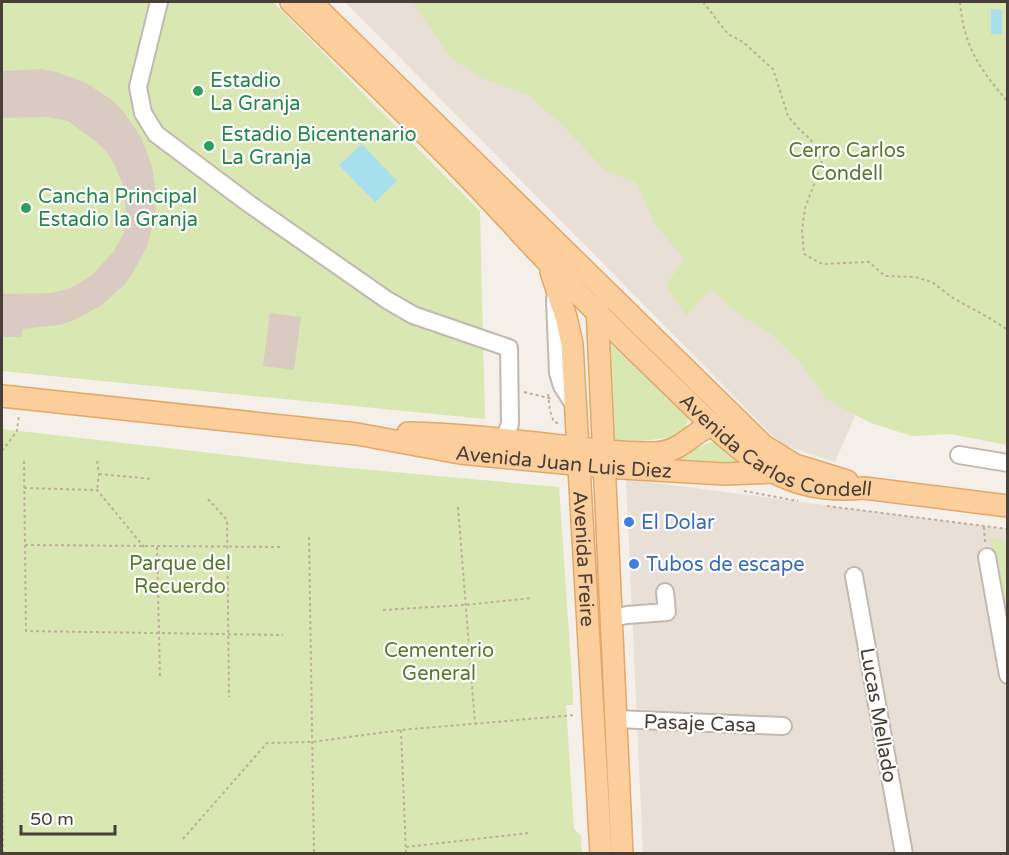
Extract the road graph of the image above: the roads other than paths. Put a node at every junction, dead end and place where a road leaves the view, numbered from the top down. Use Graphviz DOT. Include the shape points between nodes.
graph roads {
  1 [pos="159,2"];
  2 [pos="291,2"];
  3 [pos="311,2"];
  4 [pos="552,274"];
  5 [pos="591,278"];
  6 [pos="598,315"];
  7 [pos="11,397"];
  8 [pos="713,425"];
  9 [pos="745,428"];
  10 [pos="357,434"];
  11 [pos="504,439"];
  12 [pos="959,455"];
  13 [pos="579,456"];
  14 [pos="605,459"];
  15 [pos="1008,463"];
  16 [pos="773,472"];
  17 [pos="864,488"];
  18 [pos="1008,506"];
  19 [pos="987,557"];
  20 [pos="854,576"];
  21 [pos="665,592"];
  22 [pos="612,618"];
  23 [pos="1008,675"];
  24 [pos="616,719"];
  25 [pos="783,726"];
  26 [pos="601,854"];
  27 [pos="622,854"];
  28 [pos="904,854"];
  1 -- 11 [label="street" via="138,87 143,113 156,134 387,300 413,315 509,348 510,424"];
  2 -- 4 [label="main road, Avenida Carlos Condell" via="435,144"];
  3 -- 5 [label="main road, Avenida Carlos Condell"];
  4 -- 6 [label="main road, Avenida Carlos Condell"];
  4 -- 13 [label="main road, Avenida Freire" via="572,344"];
  5 -- 6 [label="main road, Avenida Freire"];
  5 -- 9 [label="main road, Avenida Carlos Condell"];
  6 -- 8 [label="main road, Avenida Carlos Condell"];
  6 -- 14 [label="main road, Avenida Freire"];
  7 -- 10 [label="main road, Avenida Juan Luis Diez"];
  8 -- 9 [label="main road"];
  8 -- 14 [label="main road, Avenida Juan Luis Diez" via="666,452"];
  8 -- 16 [label="main road, Avenida Carlos Condell"];
  9 -- 17 [label="main road, Avenida Carlos Condell" via="764,446 795,465"];
  10 -- 11 [label="main road, Avenida Juan Luis Diez"];
  10 -- 13 [label="main road, Avenida Juan Luis Diez" via="460,453"];
  11 -- 13 [label="main road, Avenida Juan Luis Diez"];
  12 -- 15 [label="street"];
  13 -- 14 [label="main road, Avenida Juan Luis Diez"];
  13 -- 26 [label="main road, Avenida Freire"];
  14 -- 16 [label="main road, Avenida Juan Luis Diez" via="724,474"];
  14 -- 22 [label="main road, Avenida Freire"];
  16 -- 17 [label="main road, Avenida Carlos Condell" via="816,487"];
  17 -- 18 [label="main road"];
  19 -- 23 [label="street"];
  20 -- 28 [label="street, Lucas Mellado"];
  21 -- 22 [label="street" via="667,612"];
  22 -- 24 [label="main road, Avenida Freire"];
  24 -- 25 [label="street, Pasaje Casa"];
  24 -- 27 [label="main road, Avenida Freire"];
}
